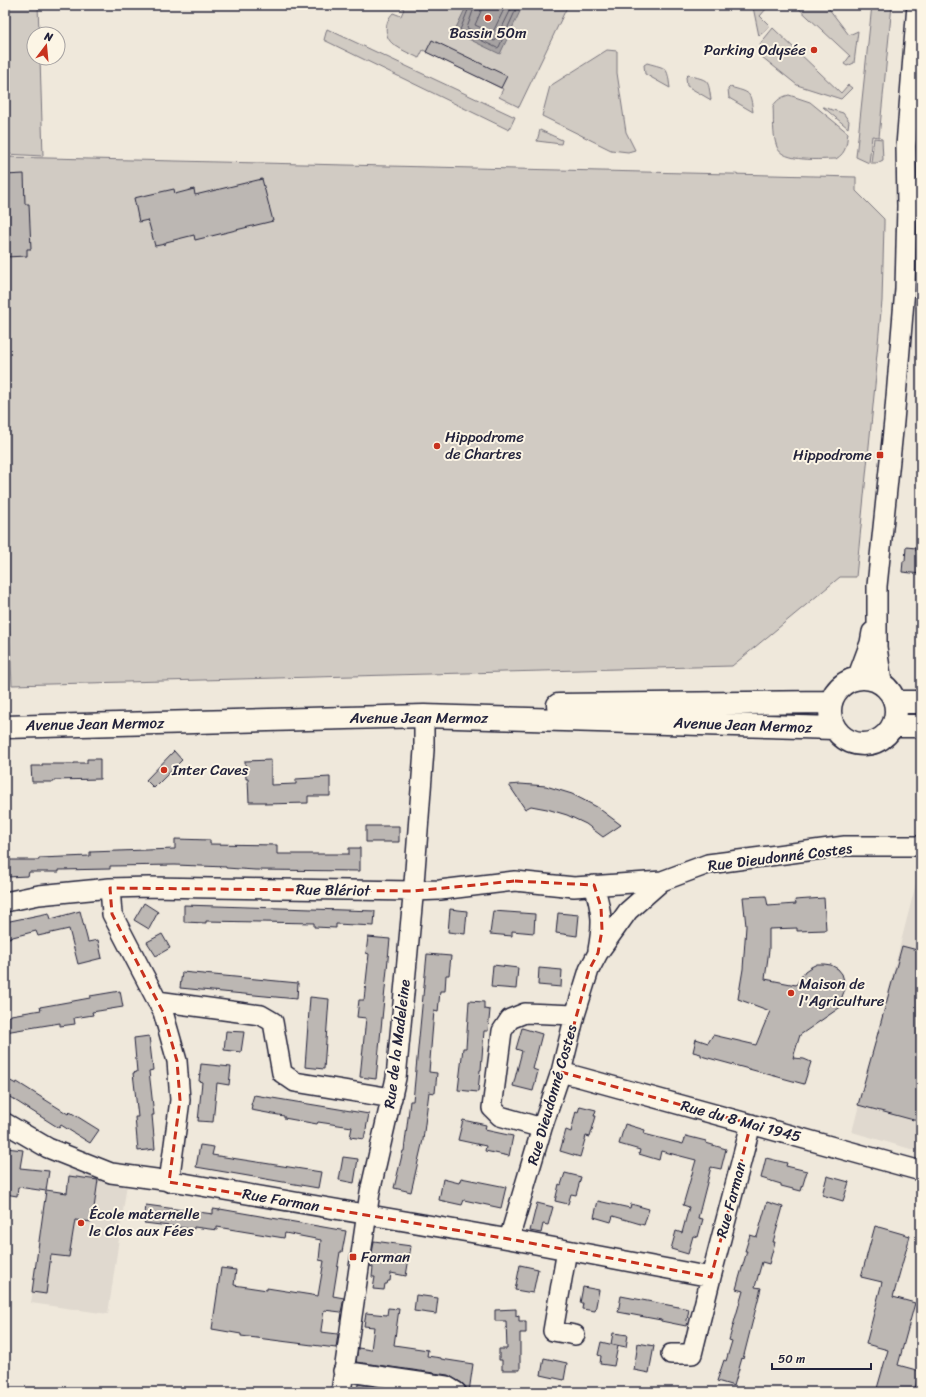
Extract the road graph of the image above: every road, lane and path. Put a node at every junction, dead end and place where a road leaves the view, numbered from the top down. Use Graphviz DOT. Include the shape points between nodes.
graph roads {
  1 [pos="917,5"];
  2 [pos="876,606"];
  3 [pos="857,678"];
  4 [pos="882,683"];
  5 [pos="831,702"];
  6 [pos="895,702"];
  7 [pos="921,702"];
  8 [pos="5,713"];
  9 [pos="424,716"];
  10 [pos="893,726"];
  11 [pos="921,726"];
  12 [pos="5,727"];
  13 [pos="834,728"];
  14 [pos="921,846"];
  15 [pos="662,881"];
  16 [pos="617,884"];
  17 [pos="594,885"];
  18 [pos="110,888"];
  19 [pos="413,891"];
  20 [pos="5,902"];
  21 [pos="628,911"];
  22 [pos="598,953"];
  23 [pos="157,1001"];
  24 [pos="575,1015"];
  25 [pos="561,1072"];
  26 [pos="392,1098"];
  27 [pos="5,1123"];
  28 [pos="751,1124"];
  29 [pos="542,1128"];
  30 [pos="921,1171"];
  31 [pos="169,1182"];
  32 [pos="366,1215"];
  33 [pos="510,1239"];
  34 [pos="567,1250"];
  35 [pos="710,1277"];
  36 [pos="575,1335"];
  37 [pos="671,1354"];
  38 [pos="343,1371"];
  39 [pos="341,1392"];
  40 [pos="456,1392"];
  1 -- 2 [label="street" via="906,146 905,290"];
  2 -- 3 [label="street" via="870,643"];
  2 -- 4 [label="street" via="877,647"];
  3 -- 4 [label="main road"];
  3 -- 5 [label="main road" via="841,686"];
  4 -- 6 [label="main road"];
  5 -- 8 [label="main road, Avenue Jean Mermoz"];
  5 -- 13 [label="main road, Avenue Jean Mermoz" via="829,711"];
  6 -- 7 [label="main road"];
  6 -- 10 [label="main road"];
  9 -- 12 [label="main road, Avenue Jean Mermoz"];
  9 -- 13 [label="main road, Avenue Jean Mermoz"];
  9 -- 19 [label="street, Rue de la Madeleine" via="424,750"];
  10 -- 11 [label="main road"];
  10 -- 13 [label="main road, Avenue Jean Mermoz" via="879,741 859,745 840,736"];
  14 -- 15 [label="street, Rue Dieudonné Costes" via="845,846 708,864"];
  15 -- 16 [label="street, Rue Blériot"];
  15 -- 21 [label="street, Rue Dieudonné Costes"];
  16 -- 17 [label="street, Rue Blériot"];
  16 -- 21 [label="street" via="624,895"];
  17 -- 19 [label="street, Rue Blériot" via="574,887 515,881"];
  17 -- 22 [label="street, Rue Dieudonné Costes" via="601,907 602,930"];
  18 -- 19 [label="street, Rue Blériot"];
  18 -- 20 [label="street, Rue Blériot" via="38,895"];
  18 -- 23 [label="street" via="112,914"];
  19 -- 26 [label="street, Rue de la Madeleine"];
  21 -- 22 [label="street, Rue Dieudonné Costes"];
  22 -- 24 [label="street, Rue Dieudonné Costes" via="589,970"];
  23 -- 26 [label="street" via="261,1015 273,1022 282,1073 295,1082"];
  23 -- 31 [label="street" via="163,1012 177,1061 180,1100"];
  24 -- 25 [label="street, Rue Dieudonné Costes"];
  24 -- 29 [label="street" via="526,1013 510,1019 502,1031 492,1108 500,1116"];
  25 -- 28 [label="street, Rue du 8 Mai 1945"];
  25 -- 29 [label="street, Rue Dieudonné Costes"];
  26 -- 32 [label="street, Rue de la Madeleine"];
  27 -- 31 [label="street, Rue Farman" via="48,1148 111,1173"];
  28 -- 30 [label="street, Rue du 8 Mai 1945"];
  28 -- 35 [label="street, Rue Farman"];
  29 -- 33 [label="street, Rue Dieudonné Costes"];
  31 -- 32 [label="street, Rue Farman"];
  32 -- 33 [label="street, Rue Farman"];
  32 -- 38 [label="street, Rue de la Madeleine"];
  33 -- 34 [label="street, Rue Farman"];
  34 -- 35 [label="street, Rue Farman"];
  34 -- 36 [label="street" via="553,1331"];
  35 -- 37 [label="street, Rue Farman" via="692,1354"];
  38 -- 39 [label="street, Rue de la Madeleine"];
  38 -- 40 [label="street" via="446,1386"];
}
